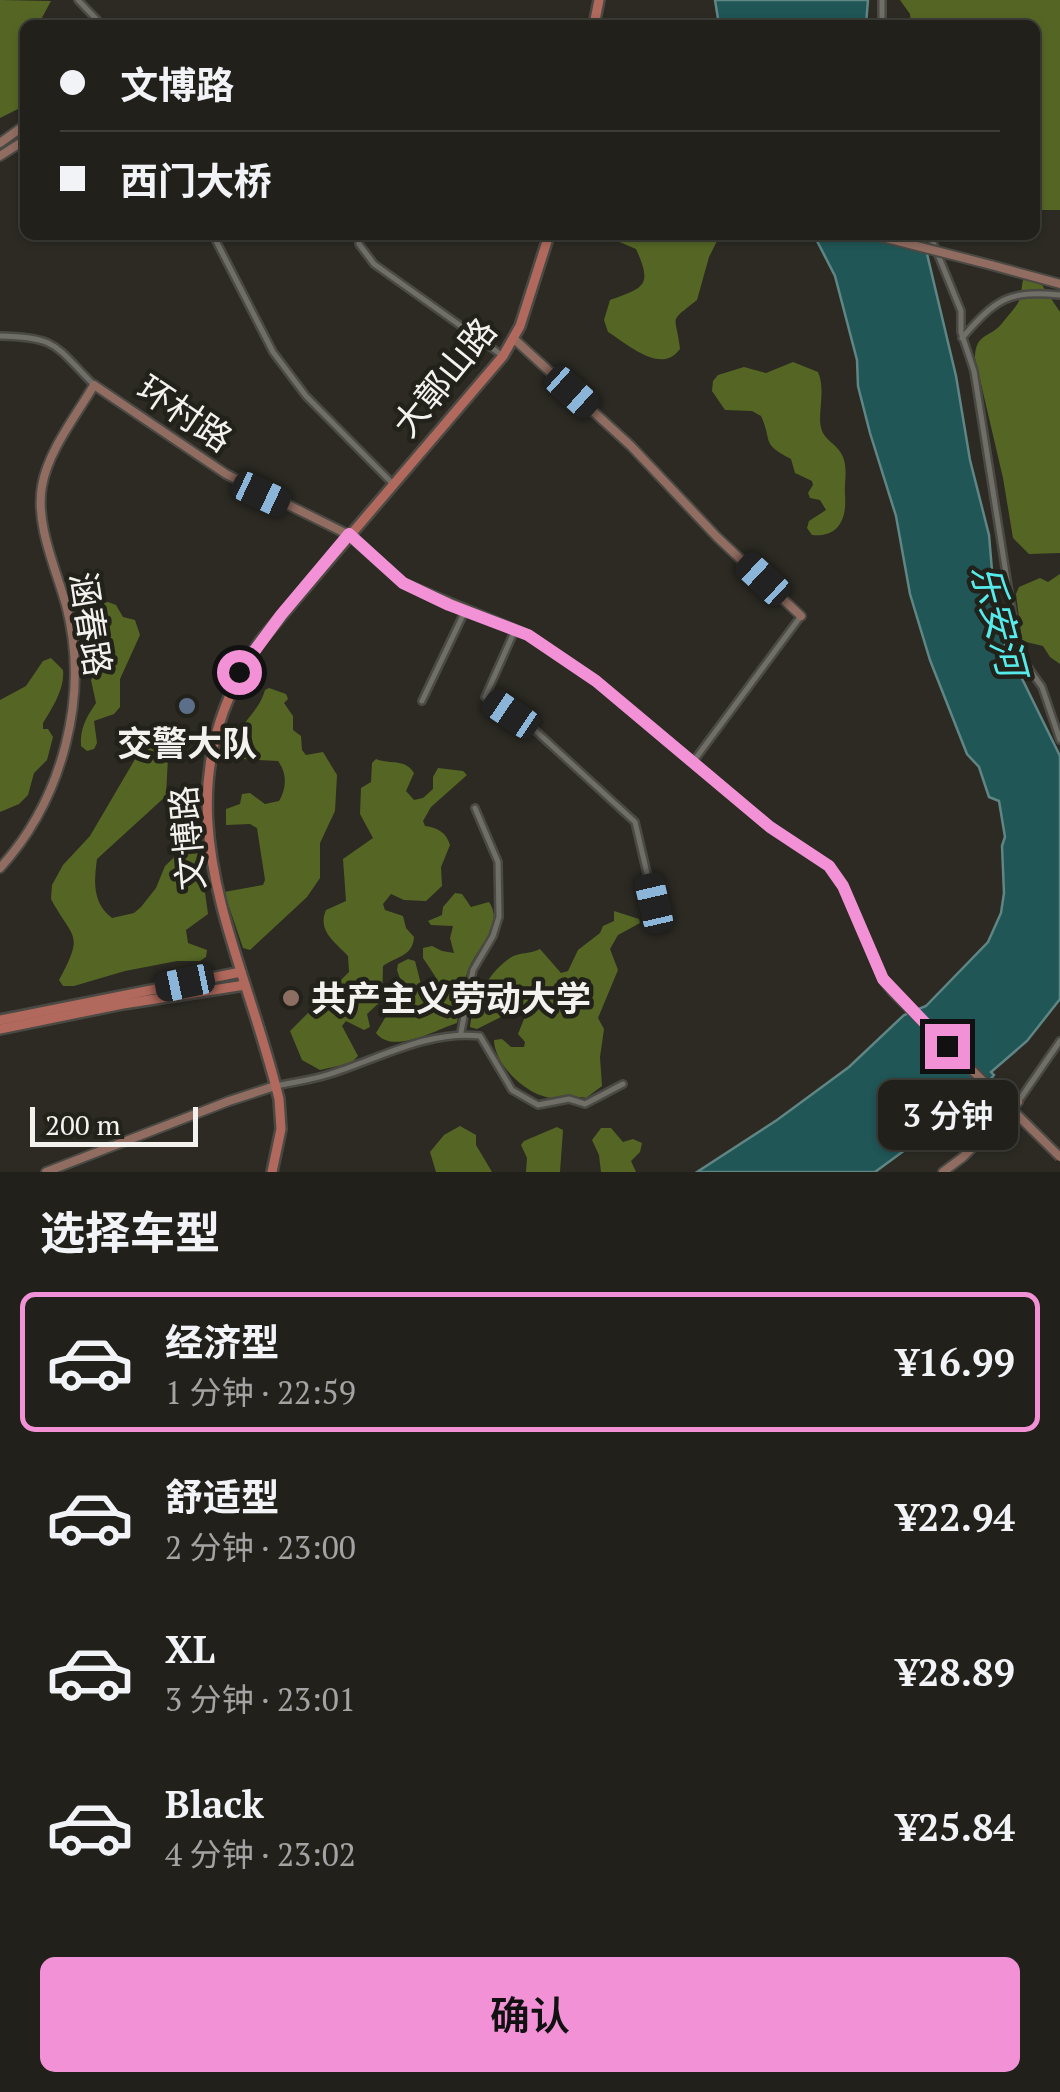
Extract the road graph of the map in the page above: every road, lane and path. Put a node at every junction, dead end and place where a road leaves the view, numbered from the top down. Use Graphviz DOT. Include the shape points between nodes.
graph roads {
  1 [pos="78,0"];
  2 [pos="97,20"];
  3 [pos="216,240"];
  4 [pos="359,240"];
  5 [pos="547,240"];
  6 [pos="894,240"];
  7 [pos="932,240"];
  8 [pos="1060,284"];
  9 [pos="1060,294"];
  10 [pos="0,336"];
  11 [pos="513,338"];
  12 [pos="962,338"];
  13 [pos="503,356"];
  14 [pos="94,385"];
  15 [pos="393,484"];
  16 [pos="349,534"];
  17 [pos="465,611"];
  18 [pos="801,616"];
  19 [pos="515,630"];
  20 [pos="422,702"];
  21 [pos="1060,740"];
  22 [pos="692,762"];
  23 [pos="475,808"];
  24 [pos="0,868"];
  25 [pos="654,919"];
  26 [pos="242,972"];
  27 [pos="245,985"];
  28 [pos="0,1020"];
  29 [pos="0,1029"];
  30 [pos="461,1034"];
  31 [pos="1060,1041"];
  32 [pos="623,1084"];
  33 [pos="276,1086"];
  34 [pos="1018,1102"];
  35 [pos="1060,1158"];
  36 [pos="46,1172"];
  37 [pos="272,1172"];
  38 [pos="943,1172"];
  1 -- 2 [label="street"];
  3 -- 15 [label="street" via="274,352 306,396"];
  4 -- 13 [label="street" via="374,264"];
  5 -- 11 [label="main road, 大鄣山路"];
  6 -- 8 [label="street, bridge"];
  7 -- 12 [label="street" via="961,311"];
  9 -- 12 [label="street" via="1003,299"];
  10 -- 14 [label="street, 环村路" via="52,342"];
  11 -- 13 [label="main road, 大鄣山路"];
  11 -- 18 [label="street"];
  12 -- 21 [label="street" via="974,371 1017,642"];
  13 -- 15 [label="main road, 大鄣山路"];
  14 -- 16 [label="street, 环村路" via="226,474"];
  14 -- 24 [label="street, 涵春路" via="48,464 41,490 75,658 70,730 30,830"];
  15 -- 16 [label="main road, 大鄣山路"];
  16 -- 17 [label="street, 环村路" via="403,583"];
  16 -- 26 [label="main road, 文博路" via="239,672 215,732 206,786 208,840 214,884"];
  17 -- 19 [label="street, 环村路"];
  17 -- 20 [label="street"];
  18 -- 22 [label="street"];
  19 -- 22 [label="street, 环村路" via="596,681"];
  19 -- 25 [label="street" via="485,697 537,732 635,822"];
  22 -- 35 [label="street, 环村路, bridge" via="837,875 893,992"];
  23 -- 30 [label="street" via="498,862 499,917 474,970"];
  26 -- 27 [label="main road, 文博路"];
  26 -- 28 [label="main road"];
  27 -- 29 [label="main road"];
  27 -- 33 [label="main road, 文博路"];
  30 -- 32 [label="street" via="480,1036 512,1090 527,1102 585,1104"];
  30 -- 33 [label="street"];
  31 -- 34 [label="street"];
  33 -- 36 [label="street"];
  33 -- 37 [label="main road, 文博路" via="281,1129"];
  34 -- 38 [label="street"];
}
